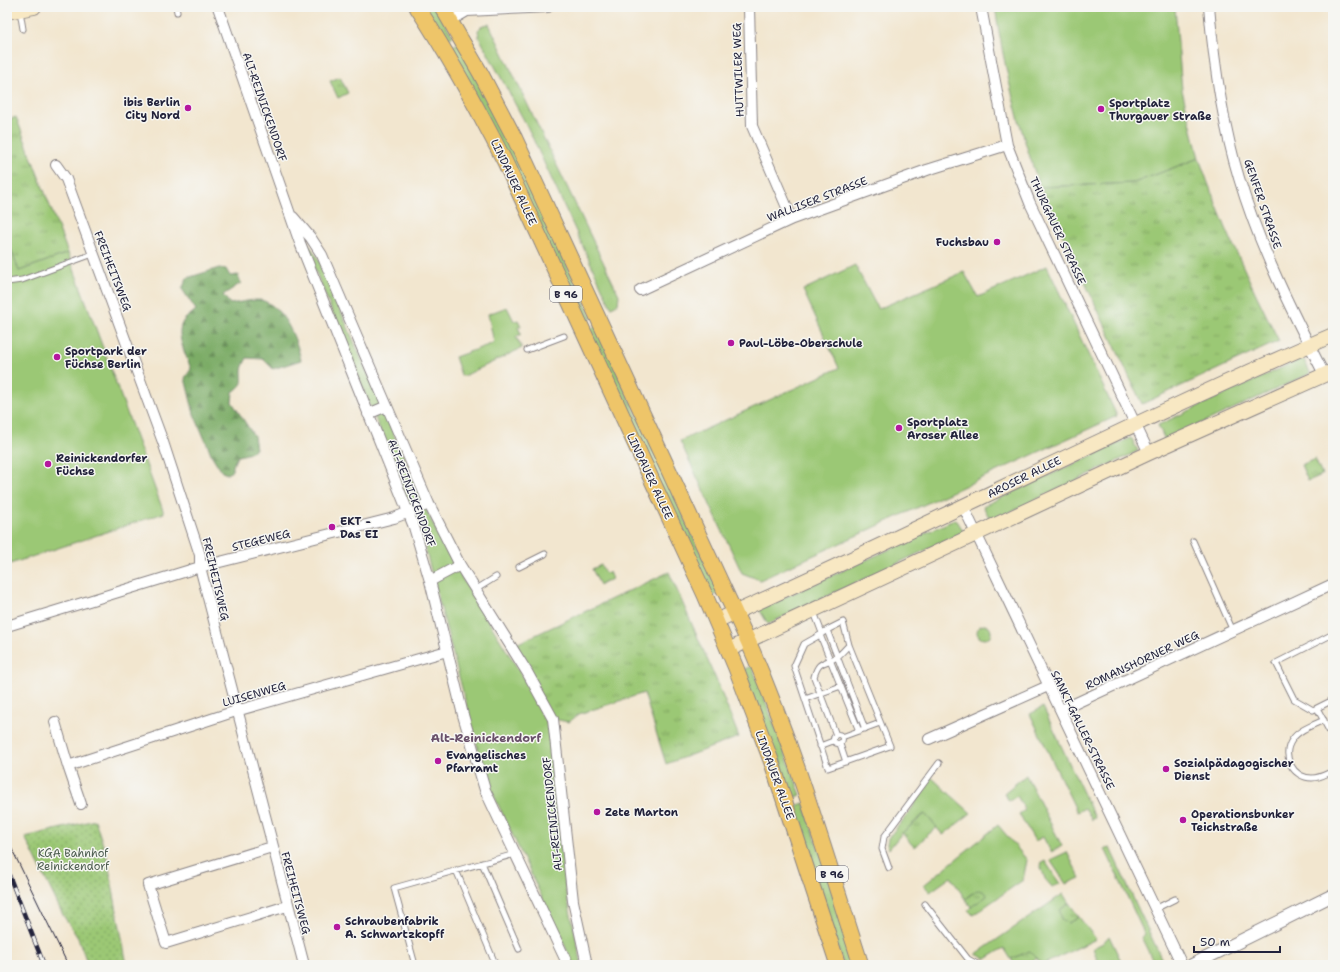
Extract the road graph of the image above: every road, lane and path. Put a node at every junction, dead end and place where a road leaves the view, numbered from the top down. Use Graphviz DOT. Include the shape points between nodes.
graph roads {
  1 [pos="34,7"];
  2 [pos="218,7"];
  3 [pos="417,7"];
  4 [pos="442,7"];
  5 [pos="548,7"];
  6 [pos="749,7"];
  7 [pos="981,7"];
  8 [pos="1209,7"];
  9 [pos="13,11"];
  10 [pos="450,21"];
  11 [pos="23,29"];
  12 [pos="1007,145"];
  13 [pos="56,165"];
  14 [pos="290,214"];
  15 [pos="792,219"];
  16 [pos="93,254"];
  17 [pos="7,282"];
  18 [pos="640,290"];
  19 [pos="1333,335"];
  20 [pos="564,336"];
  21 [pos="1309,345"];
  22 [pos="527,350"];
  23 [pos="1329,374"];
  24 [pos="387,406"];
  25 [pos="368,414"];
  26 [pos="1135,423"];
  27 [pos="1149,453"];
  28 [pos="429,504"];
  29 [pos="963,506"];
  30 [pos="408,512"];
  31 [pos="976,534"];
  32 [pos="1193,541"];
  33 [pos="545,554"];
  34 [pos="460,565"];
  35 [pos="519,567"];
  36 [pos="200,568"];
  37 [pos="496,577"];
  38 [pos="430,581"];
  39 [pos="1333,584"];
  40 [pos="475,590"];
  41 [pos="813,610"];
  42 [pos="735,613"];
  43 [pos="716,621"];
  44 [pos="7,626"];
  45 [pos="1233,630"];
  46 [pos="823,633"];
  47 [pos="1333,634"];
  48 [pos="748,641"];
  49 [pos="849,645"];
  50 [pos="728,650"];
  51 [pos="447,651"];
  52 [pos="836,657"];
  53 [pos="830,659"];
  54 [pos="841,686"];
  55 [pos="1048,686"];
  56 [pos="820,694"];
  57 [pos="805,699"];
  58 [pos="1333,700"];
  59 [pos="1317,708"];
  60 [pos="1060,710"];
  61 [pos="236,711"];
  62 [pos="1324,720"];
  63 [pos="55,722"];
  64 [pos="880,723"];
  65 [pos="862,730"];
  66 [pos="836,735"];
  67 [pos="842,737"];
  68 [pos="1333,738"];
  69 [pos="929,739"];
  70 [pos="833,741"];
  71 [pos="840,744"];
  72 [pos="820,746"];
  73 [pos="846,762"];
  74 [pos="939,763"];
  75 [pos="68,766"];
  76 [pos="1333,771"];
  77 [pos="81,804"];
  78 [pos="272,847"];
  79 [pos="515,854"];
  80 [pos="482,863"];
  81 [pos="889,868"];
  82 [pos="456,870"];
  83 [pos="1333,895"];
  84 [pos="1175,899"];
  85 [pos="925,904"];
  86 [pos="287,906"];
  87 [pos="1155,909"];
  88 [pos="519,949"];
  89 [pos="494,962"];
  90 [pos="304,965"];
  91 [pos="415,965"];
  92 [pos="568,965"];
  93 [pos="587,965"];
  94 [pos="838,965"];
  95 [pos="861,965"];
  96 [pos="978,965"];
  97 [pos="1182,965"];
  98 [pos="1192,965"];
  1 -- 9 [label="main road"];
  2 -- 14 [label="street, ALT-REINICKENDORF"];
  3 -- 43 [label="main road, LINDAUER ALLEE / B 96" via="443,46 505,162"];
  4 -- 10 [label="main road, LINDAUER ALLEE / B 96"];
  5 -- 10 [label="street" via="467,11"];
  6 -- 15 [label="street, HUTTWILER WEG" via="752,126"];
  7 -- 12 [label="street, THURGAUER STRASSE"];
  8 -- 21 [label="street, GENFER STRASSE" via="1213,55 1239,178 1272,266"];
  9 -- 11 [label="lane"];
  10 -- 42 [label="main road, LINDAUER ALLEE / B 96" via="482,74 516,140"];
  12 -- 15 [label="street, WALLISER STRASSE" via="927,170"];
  12 -- 26 [label="street, THURGAUER STRASSE" via="1030,203"];
  13 -- 16 [label="street, FREIHEITSWEG" via="66,179"];
  14 -- 24 [label="street, ALT-REINICKENDORF" via="319,250"];
  14 -- 25 [label="street, ALT-REINICKENDORF"];
  15 -- 18 [label="street, WALLISER STRASSE"];
  16 -- 17 [label="lane" via="22,280"];
  16 -- 36 [label="street, FREIHEITSWEG" via="163,442 200,555"];
  19 -- 21 [label="main road, AROSER ALLEE"];
  20 -- 22 [label="lane"];
  21 -- 23 [label="street, GENFER STRASSE"];
  21 -- 26 [label="main road, AROSER ALLEE"];
  23 -- 27 [label="main road"];
  24 -- 25 [label="street"];
  24 -- 28 [label="street, ALT-REINICKENDORF"];
  25 -- 30 [label="street, ALT-REINICKENDORF"];
  26 -- 27 [label="street, THURGAUER STRASSE"];
  26 -- 29 [label="main road, AROSER ALLEE"];
  27 -- 31 [label="main road"];
  28 -- 30 [label="street, STEGEWEG"];
  28 -- 34 [label="street, ALT-REINICKENDORF"];
  29 -- 31 [label="street, SANKT-GALLER-STRASSE"];
  29 -- 42 [label="main road, AROSER ALLEE"];
  30 -- 36 [label="street, STEGEWEG" via="394,518"];
  30 -- 38 [label="street, ALT-REINICKENDORF"];
  31 -- 41 [label="main road"];
  31 -- 55 [label="street, SANKT-GALLER-STRASSE"];
  32 -- 45 [label="lane"];
  33 -- 35 [label="lane"];
  34 -- 38 [label="street"];
  34 -- 40 [label="street, ALT-REINICKENDORF"];
  36 -- 44 [label="street, STEGEWEG"];
  36 -- 61 [label="street, FREIHEITSWEG"];
  37 -- 40 [label="lane"];
  38 -- 51 [label="street, ALT-REINICKENDORF"];
  39 -- 45 [label="street, ROMANSHORNER WEG"];
  40 -- 93 [label="street, ALT-REINICKENDORF" via="527,672 553,719 573,901"];
  41 -- 46 [label="lane"];
  41 -- 48 [label="main road"];
  42 -- 43 [label="main road, AROSER ALLEE"];
  42 -- 48 [label="main road, LINDAUER ALLEE / B 96"];
  43 -- 50 [label="main road, LINDAUER ALLEE / B 96"];
  45 -- 60 [label="street, ROMANSHORNER WEG"];
  46 -- 49 [label="lane" via="843,622"];
  46 -- 52 [label="lane"];
  46 -- 53 [label="lane"];
  46 -- 57 [label="lane" via="804,644 794,666"];
  47 -- 59 [label="lane" via="1276,663 1294,699 1313,710"];
  48 -- 50 [label="main road"];
  48 -- 95 [label="main road, LINDAUER ALLEE / B 96" via="803,784"];
  49 -- 52 [label="lane"];
  49 -- 64 [label="lane"];
  50 -- 94 [label="main road, LINDAUER ALLEE / B 96" via="782,790"];
  51 -- 61 [label="street, LUISENWEG"];
  51 -- 79 [label="street, ALT-REINICKENDORF" via="480,776"];
  52 -- 53 [label="lane"];
  52 -- 65 [label="lane"];
  53 -- 54 [label="lane"];
  53 -- 56 [label="lane" via="816,668 814,677"];
  54 -- 56 [label="lane"];
  54 -- 65 [label="lane"];
  55 -- 60 [label="street, SANKT-GALLER-STRASSE"];
  55 -- 69 [label="street"];
  56 -- 57 [label="lane"];
  56 -- 66 [label="lane"];
  57 -- 72 [label="lane"];
  58 -- 59 [label="lane"];
  59 -- 62 [label="lane"];
  60 -- 87 [label="street, SANKT-GALLER-STRASSE"];
  61 -- 75 [label="street, LUISENWEG"];
  61 -- 78 [label="street, FREIHEITSWEG"];
  62 -- 68 [label="lane"];
  62 -- 76 [label="lane" via="1296,735 1289,746 1288,759 1294,770 1304,777 1317,778"];
  63 -- 75 [label="street"];
  64 -- 65 [label="lane"];
  64 -- 73 [label="lane" via="890,746"];
  65 -- 67 [label="lane"];
  66 -- 67 [label="lane"];
  66 -- 70 [label="lane"];
  67 -- 71 [label="lane"];
  70 -- 71 [label="lane"];
  70 -- 72 [label="lane"];
  71 -- 73 [label="lane"];
  72 -- 73 [label="lane" via="828,768"];
  74 -- 81 [label="lane" via="884,837 882,849"];
  75 -- 77 [label="street"];
  78 -- 86 [label="street, FREIHEITSWEG"];
  78 -- 86 [label="street" via="148,885 166,943"];
  79 -- 80 [label="lane"];
  79 -- 92 [label="street, ALT-REINICKENDORF"];
  80 -- 82 [label="lane"];
  80 -- 88 [label="lane"];
  82 -- 89 [label="lane"];
  82 -- 91 [label="lane" via="394,888"];
  83 -- 98 [label="street"];
  84 -- 87 [label="lane"];
  85 -- 96 [label="lane" via="968,959"];
  86 -- 90 [label="street, FREIHEITSWEG"];
  87 -- 97 [label="street, SANKT-GALLER-STRASSE"];
}
